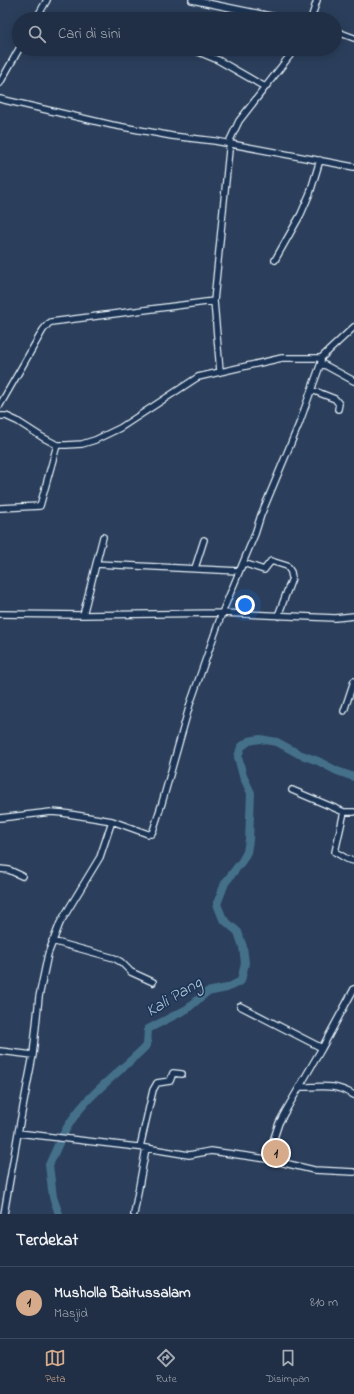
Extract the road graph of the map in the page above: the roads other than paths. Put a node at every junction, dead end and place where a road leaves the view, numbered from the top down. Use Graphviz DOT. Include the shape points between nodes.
graph roads {
  1 [pos="46,0"];
  2 [pos="192,0"];
  3 [pos="317,0"];
  4 [pos="40,12"];
  5 [pos="251,12"];
  6 [pos="313,12"];
  7 [pos="342,34"];
  8 [pos="354,38"];
  9 [pos="15,56"];
  10 [pos="208,56"];
  11 [pos="289,56"];
  12 [pos="0,83"];
  13 [pos="265,87"];
  14 [pos="0,99"];
  15 [pos="229,144"];
  16 [pos="320,160"];
  17 [pos="354,168"];
  18 [pos="275,260"];
  19 [pos="214,304"];
  20 [pos="354,327"];
  21 [pos="321,361"];
  22 [pos="220,371"];
  23 [pos="354,381"];
  24 [pos="312,390"];
  25 [pos="0,405"];
  26 [pos="338,409"];
  27 [pos="0,416"];
  28 [pos="57,445"];
  29 [pos="0,508"];
  30 [pos="103,537"];
  31 [pos="204,540"];
  32 [pos="243,563"];
  33 [pos="96,564"];
  34 [pos="195,568"];
  35 [pos="240,572"];
  36 [pos="222,613"];
  37 [pos="0,614"];
  38 [pos="83,615"];
  39 [pos="278,616"];
  40 [pos="354,616"];
  41 [pos="354,681"];
  42 [pos="344,711"];
  43 [pos="292,790"];
  44 [pos="344,812"];
  45 [pos="354,812"];
  46 [pos="0,818"];
  47 [pos="112,821"];
  48 [pos="354,861"];
  49 [pos="0,869"];
  50 [pos="22,876"];
  51 [pos="52,941"];
  52 [pos="153,982"];
  53 [pos="354,989"];
  54 [pos="240,1006"];
  55 [pos="322,1048"];
  56 [pos="0,1051"];
  57 [pos="33,1055"];
  58 [pos="182,1074"];
  59 [pos="300,1087"];
  60 [pos="354,1094"];
  61 [pos="18,1133"];
  62 [pos="140,1146"];
  63 [pos="146,1148"];
  64 [pos="267,1160"];
  65 [pos="354,1172"];
  66 [pos="4,1214"];
  67 [pos="134,1214"];
  1 -- 4 [label="street"];
  2 -- 5 [label="street"];
  3 -- 6 [label="street"];
  7 -- 8 [label="street"];
  9 -- 12 [label="street"];
  10 -- 13 [label="street"];
  11 -- 13 [label="street"];
  13 -- 15 [label="street" via="237,124"];
  14 -- 15 [label="street" via="112,125"];
  15 -- 16 [label="street"];
  15 -- 19 [label="street"];
  16 -- 17 [label="street"];
  16 -- 18 [label="street" via="301,214"];
  19 -- 22 [label="street"];
  19 -- 25 [label="street" via="51,322"];
  20 -- 21 [label="street"];
  21 -- 22 [label="street" via="282,358"];
  21 -- 23 [label="street"];
  21 -- 24 [label="street"];
  22 -- 28 [label="street" via="198,377 120,428 96,440 82,444"];
  24 -- 26 [label="street" via="335,399 339,404"];
  24 -- 32 [label="street"];
  27 -- 28 [label="street" via="17,421"];
  28 -- 29 [label="street" via="40,506"];
  30 -- 33 [label="street"];
  31 -- 34 [label="street"];
  32 -- 35 [label="street"];
  32 -- 39 [label="street" via="264,570 271,561 290,569 291,583"];
  33 -- 34 [label="street"];
  33 -- 38 [label="street"];
  34 -- 35 [label="street"];
  35 -- 36 [label="street"];
  36 -- 38 [label="street"];
  36 -- 39 [label="street"];
  36 -- 47 [label="street" via="190,704 153,831 148,834"];
  37 -- 38 [label="street"];
  39 -- 40 [label="street"];
  41 -- 42 [label="street"];
  43 -- 44 [label="street"];
  44 -- 45 [label="street"];
  44 -- 48 [label="street" via="335,852"];
  46 -- 47 [label="street" via="51,812"];
  47 -- 51 [label="street" via="100,856"];
  49 -- 50 [label="street"];
  51 -- 52 [label="street" via="114,958 131,972"];
  51 -- 57 [label="street" via="39,997"];
  53 -- 55 [label="street"];
  54 -- 55 [label="street"];
  55 -- 59 [label="street"];
  56 -- 57 [label="street"];
  57 -- 61 [label="street"];
  58 -- 62 [label="street" via="173,1073 170,1080 157,1083 153,1090"];
  59 -- 60 [label="street" via="341,1088"];
  59 -- 64 [label="street" via="279,1123"];
  61 -- 62 [label="street"];
  61 -- 66 [label="street"];
  62 -- 63 [label="street"];
  63 -- 64 [label="street" via="189,1155 210,1151"];
  63 -- 67 [label="street"];
  64 -- 65 [label="street" via="314,1170"];
}
